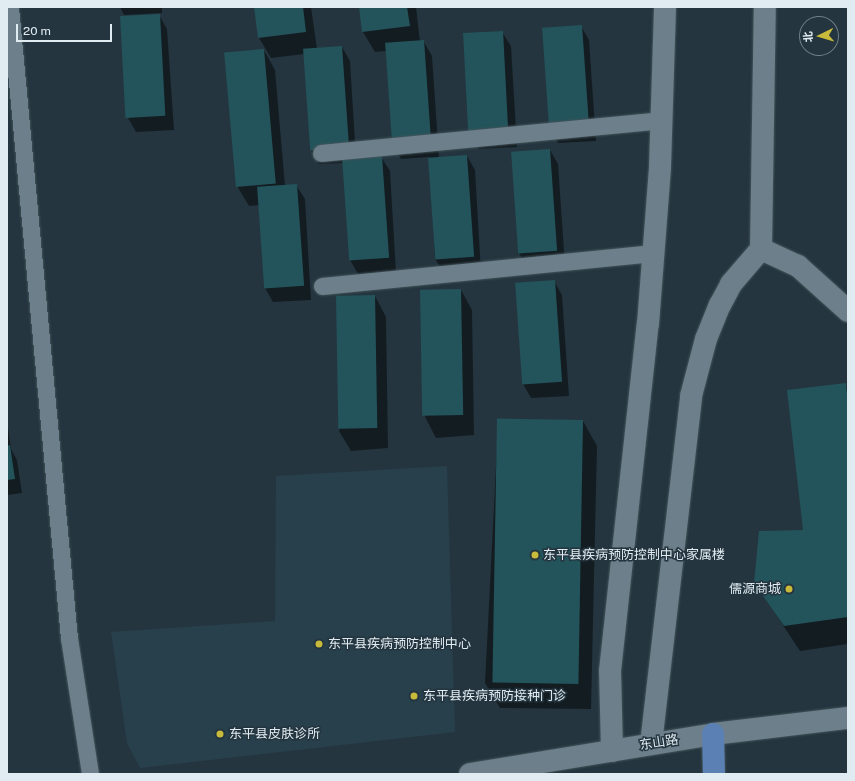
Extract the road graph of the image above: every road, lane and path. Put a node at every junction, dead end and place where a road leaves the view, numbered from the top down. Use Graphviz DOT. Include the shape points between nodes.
graph roads {
  1 [pos="10,7"];
  2 [pos="665,7"];
  3 [pos="765,7"];
  4 [pos="662,120"];
  5 [pos="320,154"];
  6 [pos="761,249"];
  7 [pos="653,253"];
  8 [pos="322,286"];
  9 [pos="848,311"];
  10 [pos="848,718"];
  11 [pos="713,734"];
  12 [pos="651,744"];
  13 [pos="612,751"];
  14 [pos="90,774"];
  15 [pos="470,774"];
  16 [pos="714,774"];
  1 -- 14 [label="lane" via="69,638"];
  2 -- 4 [label="street"];
  3 -- 6 [label="street"];
  4 -- 5 [label="lane"];
  4 -- 7 [label="street"];
  6 -- 9 [label="street" via="798,266"];
  6 -- 12 [label="street" via="731,284 720,305 706,339 691,396"];
  7 -- 8 [label="lane"];
  7 -- 13 [label="street" via="648,324 610,671"];
  10 -- 11 [label="street, 东山路"];
  11 -- 12 [label="street, 东山路"];
  11 -- 16 [label="main road"];
  12 -- 13 [label="street, 东山路"];
  13 -- 15 [label="street, 东山路"];
}
